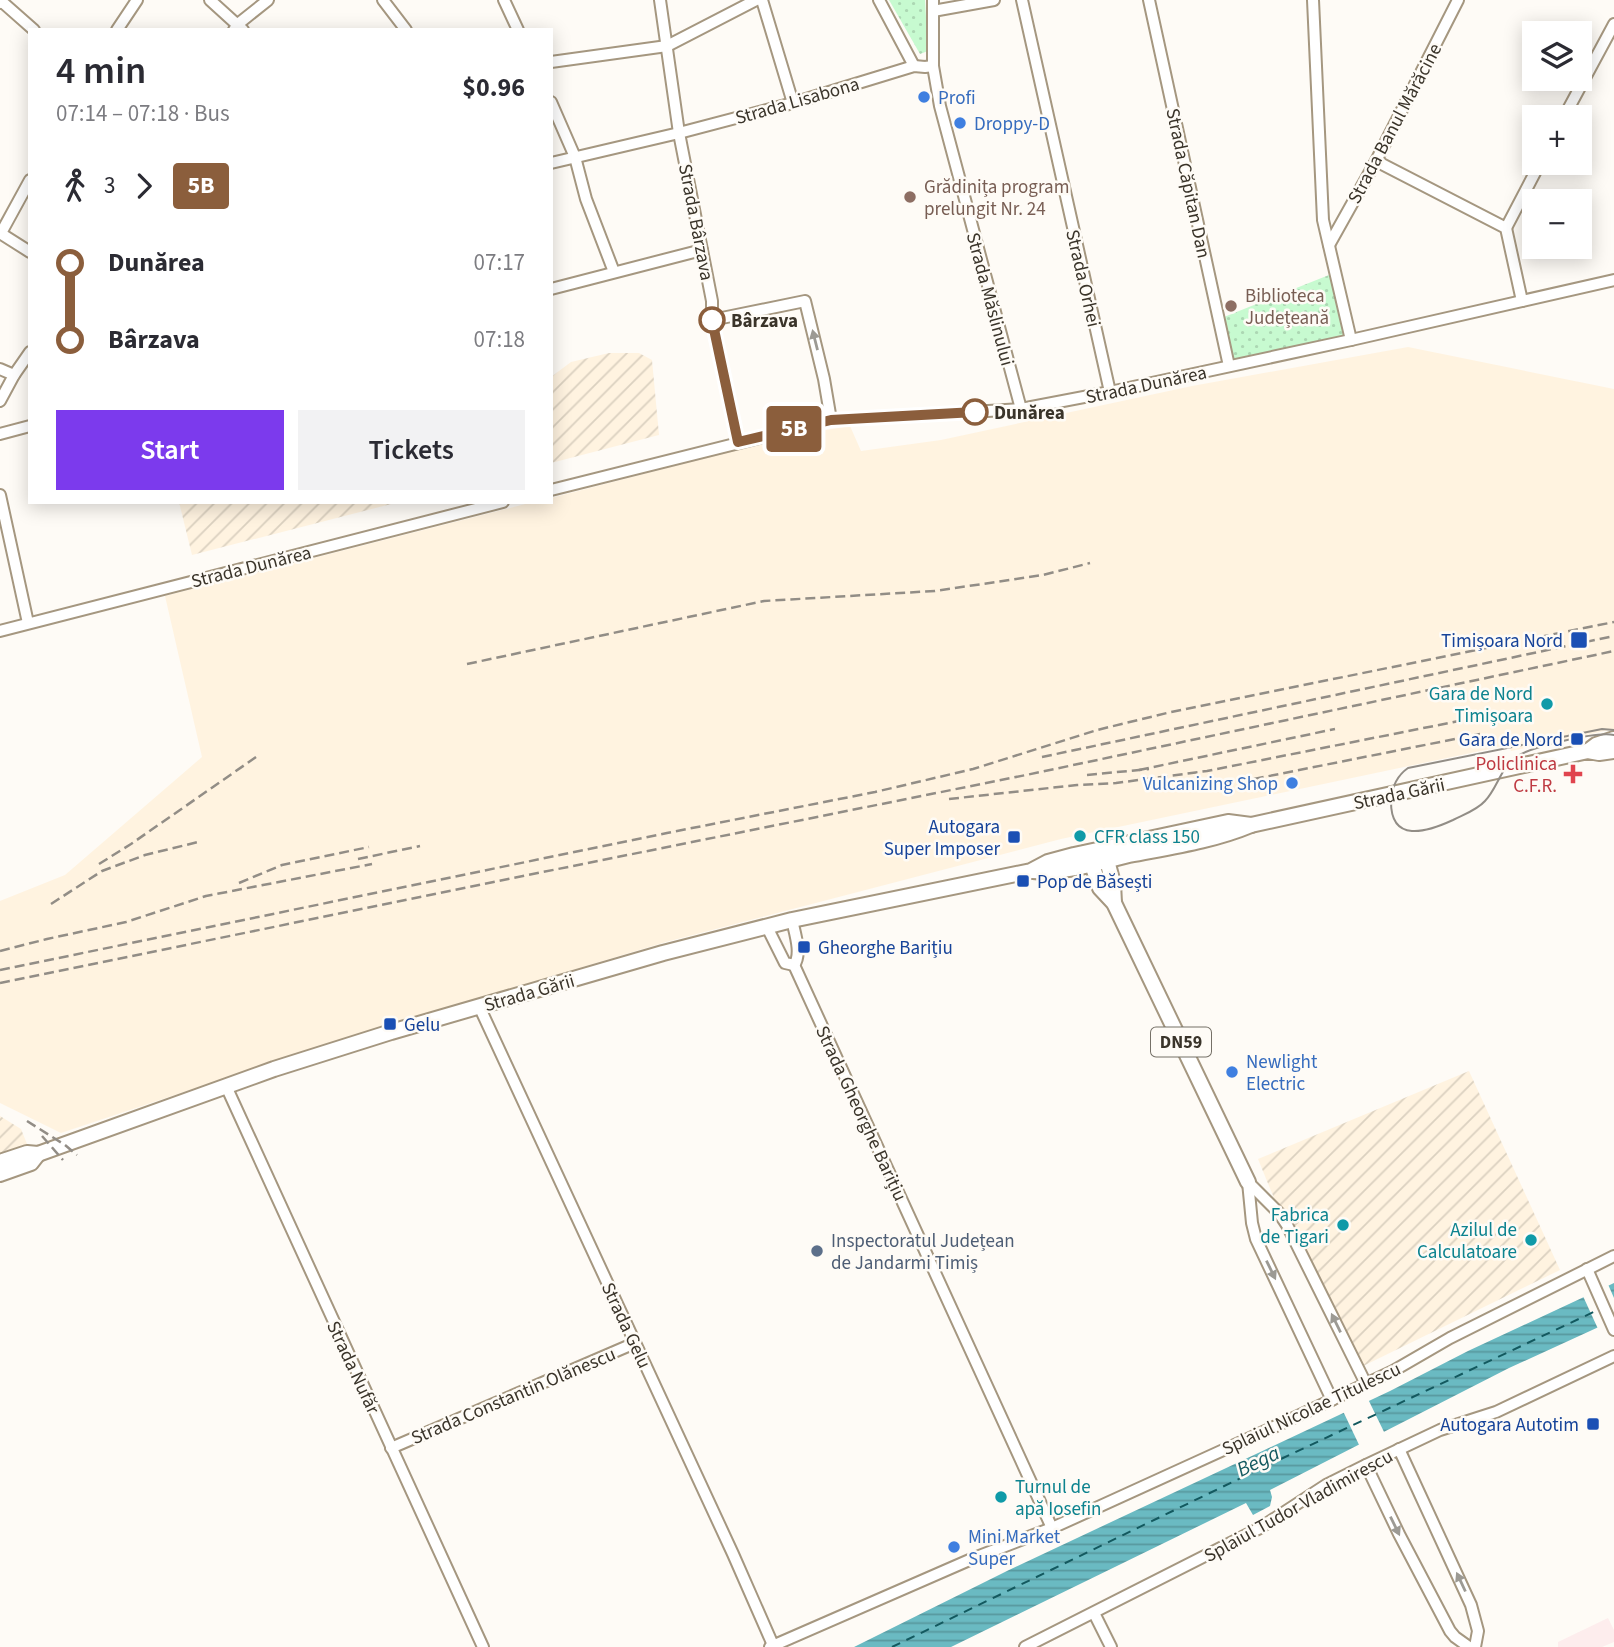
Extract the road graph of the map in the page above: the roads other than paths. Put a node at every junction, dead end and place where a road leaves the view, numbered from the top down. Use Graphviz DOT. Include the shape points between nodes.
graph roads {
  1 [pos="0,0"];
  2 [pos="137,0"];
  3 [pos="210,0"];
  4 [pos="268,0"];
  5 [pos="383,0"];
  6 [pos="504,0"];
  7 [pos="660,0"];
  8 [pos="756,0"];
  9 [pos="762,0"];
  10 [pos="879,0"];
  11 [pos="994,0"];
  12 [pos="1022,0"];
  13 [pos="1149,0"];
  14 [pos="1313,0"];
  15 [pos="1458,0"];
  16 [pos="933,6"];
  17 [pos="1614,24"];
  18 [pos="32,28"];
  19 [pos="118,28"];
  20 [pos="238,28"];
  21 [pos="404,28"];
  22 [pos="517,28"];
  23 [pos="667,46"];
  24 [pos="553,62"];
  25 [pos="914,66"];
  26 [pos="933,66"];
  27 [pos="793,103"];
  28 [pos="1570,105"];
  29 [pos="553,107"];
  30 [pos="679,133"];
  31 [pos="575,157"];
  32 [pos="1376,161"];
  33 [pos="553,162"];
  34 [pos="1534,175"];
  35 [pos="28,184"];
  36 [pos="1506,228"];
  37 [pos="1,233"];
  38 [pos="1329,245"];
  39 [pos="702,250"];
  40 [pos="28,251"];
  41 [pos="614,272"];
  42 [pos="1614,280"];
  43 [pos="553,288"];
  44 [pos="1522,301"];
  45 [pos="712,320"];
  46 [pos="1350,340"];
  47 [pos="28,355"];
  48 [pos="1229,366"];
  49 [pos="0,369"];
  50 [pos="14,375"];
  51 [pos="1110,392"];
  52 [pos="0,401"];
  53 [pos="1021,409"];
  54 [pos="831,420"];
  55 [pos="28,427"];
  56 [pos="0,434"];
  57 [pos="738,442"];
  58 [pos="553,489"];
  59 [pos="0,495"];
  60 [pos="495,504"];
  61 [pos="28,623"];
  62 [pos="0,631"];
  63 [pos="1614,739"];
  64 [pos="1588,751"];
  65 [pos="1614,751"];
  66 [pos="1105,854"];
  67 [pos="1089,858"];
  68 [pos="1114,903"];
  69 [pos="792,920"];
  70 [pos="767,927"];
  71 [pos="794,965"];
  72 [pos="479,1006"];
  73 [pos="226,1086"];
  74 [pos="38,1154"];
  75 [pos="0,1162"];
  76 [pos="0,1174"];
  77 [pos="1248,1181"];
  78 [pos="1614,1256"];
  79 [pos="1589,1274"];
  80 [pos="1614,1330"];
  81 [pos="635,1343"];
  82 [pos="1614,1356"];
  83 [pos="1366,1384"];
  84 [pos="1332,1400"];
  85 [pos="391,1448"];
  86 [pos="1399,1449"];
  87 [pos="1366,1465"];
  88 [pos="1052,1528"];
  89 [pos="1094,1613"];
  90 [pos="772,1646"];
  91 [pos="483,1647"];
  92 [pos="1025,1647"];
  93 [pos="1111,1647"];
  94 [pos="1469,1647"];
  95 [pos="1475,1647"];
  1 -- 18 [label="street"];
  2 -- 19 [label="street"];
  3 -- 20 [label="street"];
  4 -- 20 [label="street"];
  5 -- 21 [label="street"];
  6 -- 22 [label="street"];
  7 -- 23 [label="street, Strada Bârzava"];
  8 -- 23 [label="street"];
  9 -- 27 [label="street"];
  10 -- 25 [label="street"];
  11 -- 16 [label="street"];
  12 -- 51 [label="street, Strada Orhei"];
  13 -- 48 [label="street, Strada Căpitan Dan"];
  14 -- 38 [label="street" via="1323,220"];
  15 -- 32 [label="street, Strada Banul Mărăcine"];
  16 -- 26 [label="street, Strada Măslinului"];
  17 -- 28 [label="street"];
  23 -- 24 [label="street"];
  23 -- 30 [label="street, Strada Bârzava"];
  25 -- 26 [label="street"];
  25 -- 27 [label="street, Strada Lisabona"];
  26 -- 53 [label="street, Strada Măslinului"];
  27 -- 30 [label="street, Strada Lisabona"];
  29 -- 31 [label="street"];
  30 -- 31 [label="street, Strada Lisabona"];
  30 -- 39 [label="street, Strada Bârzava"];
  31 -- 33 [label="street, Strada Lisabona"];
  31 -- 41 [label="street"];
  32 -- 36 [label="street"];
  32 -- 38 [label="street, Strada Banul Mărăcine"];
  34 -- 36 [label="street"];
  35 -- 37 [label="street"];
  36 -- 44 [label="street"];
  37 -- 40 [label="street"];
  38 -- 46 [label="street"];
  39 -- 41 [label="street"];
  39 -- 45 [label="street, Strada Bârzava"];
  41 -- 43 [label="street"];
  42 -- 44 [label="street, Strada Dunărea"];
  44 -- 46 [label="street, Strada Dunărea"];
  54 -- 45 [label="street, one-way" via="805,301"];
  45 -- 57 [label="street, Strada Bârzava"];
  46 -- 48 [label="street, Strada Dunărea"];
  47 -- 50 [label="street"];
  48 -- 51 [label="street, Strada Dunărea"];
  49 -- 50 [label="street"];
  50 -- 52 [label="street"];
  51 -- 53 [label="street, Strada Dunărea"];
  53 -- 54 [label="street, Strada Dunărea"];
  54 -- 57 [label="street, Strada Dunărea"];
  55 -- 56 [label="street"];
  57 -- 58 [label="street, Strada Dunărea"];
  59 -- 61 [label="street"];
  60 -- 61 [label="street, Strada Dunărea"];
  61 -- 62 [label="street, Strada Dunărea"];
  63 -- 64 [label="main road, Strada Gării"];
  64 -- 65 [label="main road, Strada Gării"];
  64 -- 66 [label="main road, Strada Gării" via="1230,833"];
  66 -- 67 [label="main road, Strada Gării"];
  66 -- 68 [label="main road, DN59"];
  67 -- 68 [label="main road, DN59" via="1100,888"];
  67 -- 69 [label="main road, Strada Gării" via="1050,872 1031,871"];
  68 -- 77 [label="main road, DN59"];
  69 -- 70 [label="main road, Strada Gării"];
  69 -- 71 [label="street, Strada Gheorghe Barițiu" via="798,954"];
  70 -- 71 [label="street, Strada Gheorghe Barițiu" via="782,959"];
  70 -- 72 [label="main road, Strada Gării"];
  71 -- 88 [label="street, Strada Gheorghe Barițiu"];
  72 -- 73 [label="main road, Strada Gării"];
  72 -- 81 [label="street, Strada Gelu"];
  73 -- 74 [label="main road, Strada Gării"];
  73 -- 85 [label="street, Strada Nufăr"];
  74 -- 75 [label="main road, Strada Gării"];
  74 -- 76 [label="main road, Strada Gării" via="31,1163"];
  83 -- 77 [label="street, one-way" via="1287,1225"];
  77 -- 84 [label="street, one-way" via="1256,1239"];
  78 -- 79 [label="street, Splaiul Nicolae Titulescu"];
  79 -- 80 [label="street"];
  79 -- 83 [label="street, Splaiul Nicolae Titulescu" via="1450,1338"];
  81 -- 85 [label="street, Strada Constantin Olănescu"];
  81 -- 90 [label="street, Strada Gelu"];
  82 -- 86 [label="street, Splaiul Tudor Vladimirescu" via="1496,1412"];
  83 -- 84 [label="street, Splaiul Nicolae Titulescu"];
  84 -- 88 [label="street, Splaiul Nicolae Titulescu"];
  85 -- 91 [label="street, Strada Nufăr"];
  86 -- 87 [label="street, Splaiul Tudor Vladimirescu"];
  95 -- 86 [label="street, one-way" via="1478,1631 1471,1605"];
  87 -- 89 [label="street, Splaiul Tudor Vladimirescu" via="1260,1528"];
  87 -- 94 [label="street, one-way" via="1450,1631"];
  88 -- 90 [label="street, Splaiul Nicolae Titulescu"];
  89 -- 92 [label="street, Splaiul Tudor Vladimirescu"];
  89 -- 93 [label="street"];
}
